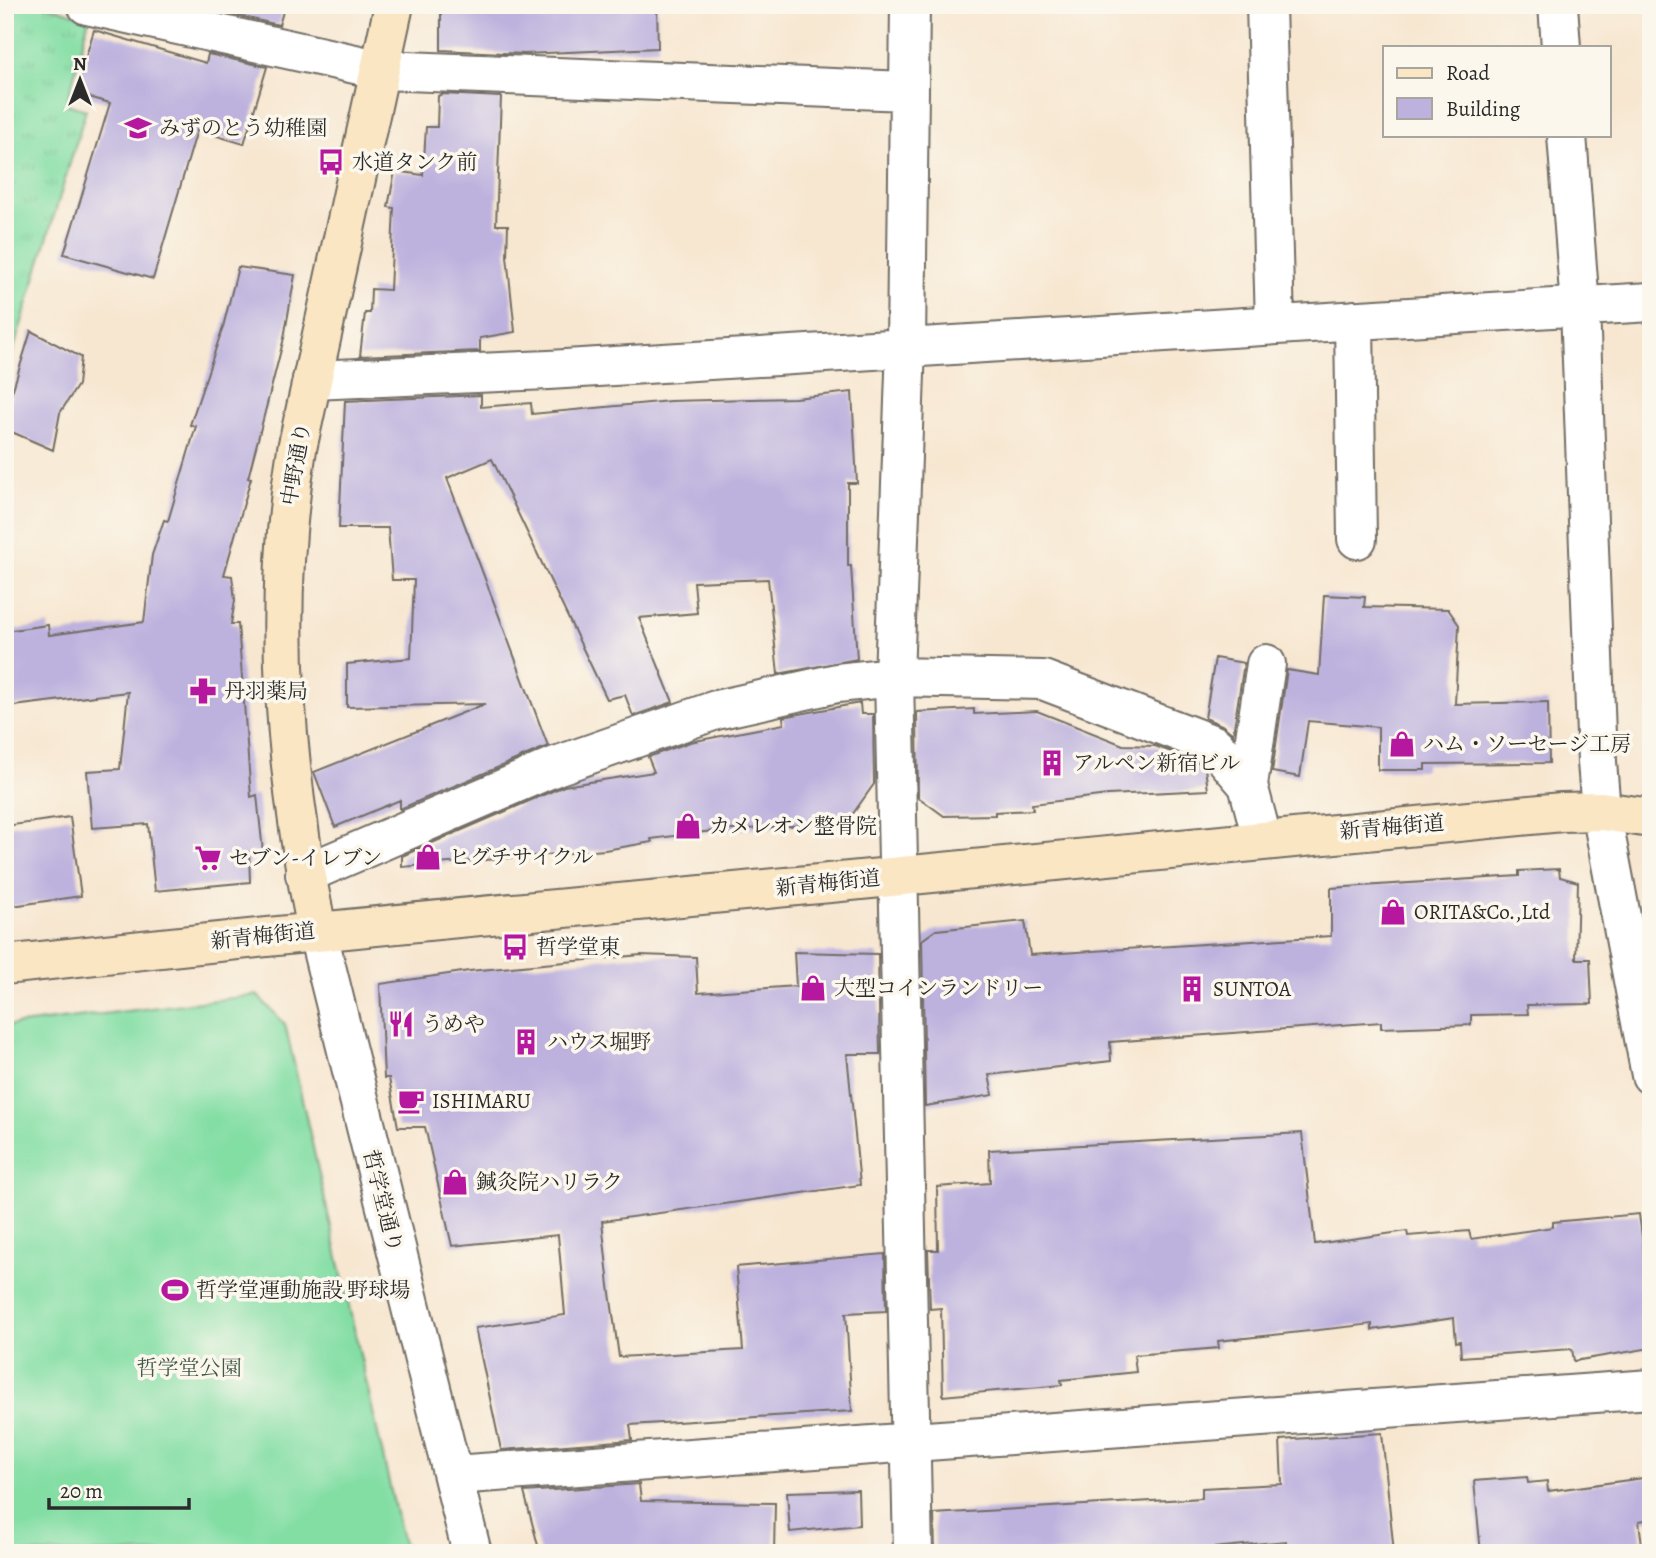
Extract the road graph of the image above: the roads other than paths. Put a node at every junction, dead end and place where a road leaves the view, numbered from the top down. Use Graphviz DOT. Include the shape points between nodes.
graph roads {
  1 [pos="87,5"];
  2 [pos="394,5"];
  3 [pos="910,5"];
  4 [pos="1266,5"];
  5 [pos="1558,5"];
  6 [pos="1561,46"];
  7 [pos="382,70"];
  8 [pos="906,91"];
  9 [pos="1567,136"];
  10 [pos="1651,302"];
  11 [pos="1580,307"];
  12 [pos="1354,320"];
  13 [pos="1275,324"];
  14 [pos="906,346"];
  15 [pos="312,380"];
  16 [pos="1357,539"];
  17 [pos="1266,664"];
  18 [pos="894,677"];
  19 [pos="1248,785"];
  20 [pos="1601,811"];
  21 [pos="1651,818"];
  22 [pos="1262,838"];
  23 [pos="305,874"];
  24 [pos="898,876"];
  25 [pos="317,930"];
  26 [pos="5,965"];
  27 [pos="1651,1075"];
  28 [pos="1651,1389"];
  29 [pos="910,1444"];
  30 [pos="454,1475"];
  31 [pos="472,1553"];
  32 [pos="913,1553"];
  1 -- 7 [label="street"];
  2 -- 7 [label="main road, 中野通り"];
  3 -- 8 [label="street"];
  4 -- 13 [label="street"];
  5 -- 6 [label="street"];
  7 -- 8 [label="street"];
  7 -- 15 [label="main road, 中野通り"];
  8 -- 14 [label="street"];
  9 -- 11 [label="street"];
  10 -- 11 [label="street"];
  11 -- 12 [label="street"];
  11 -- 20 [label="street"];
  12 -- 13 [label="street"];
  12 -- 16 [label="street"];
  13 -- 14 [label="street"];
  14 -- 15 [label="street" via="549,370"];
  14 -- 18 [label="street"];
  15 -- 23 [label="main road, 中野通り" via="288,503 285,565 285,714"];
  17 -- 19 [label="street"];
  18 -- 19 [label="street" via="1043,680 1214,745"];
  18 -- 23 [label="street" via="837,683 716,710 556,766"];
  18 -- 24 [label="street"];
  19 -- 22 [label="street"];
  20 -- 21 [label="main road, 新青梅街道"];
  20 -- 22 [label="main road, 新青梅街道"];
  20 -- 27 [label="street"];
  22 -- 24 [label="main road, 新青梅街道"];
  23 -- 25 [label="main road, 中野通り"];
  24 -- 25 [label="main road, 新青梅街道"];
  24 -- 29 [label="street"];
  25 -- 26 [label="main road, 新青梅街道"];
  25 -- 30 [label="street, 哲学堂通り"];
  28 -- 29 [label="street"];
  29 -- 30 [label="street"];
  29 -- 32 [label="street"];
  30 -- 31 [label="street, 哲学堂通り"];
}
